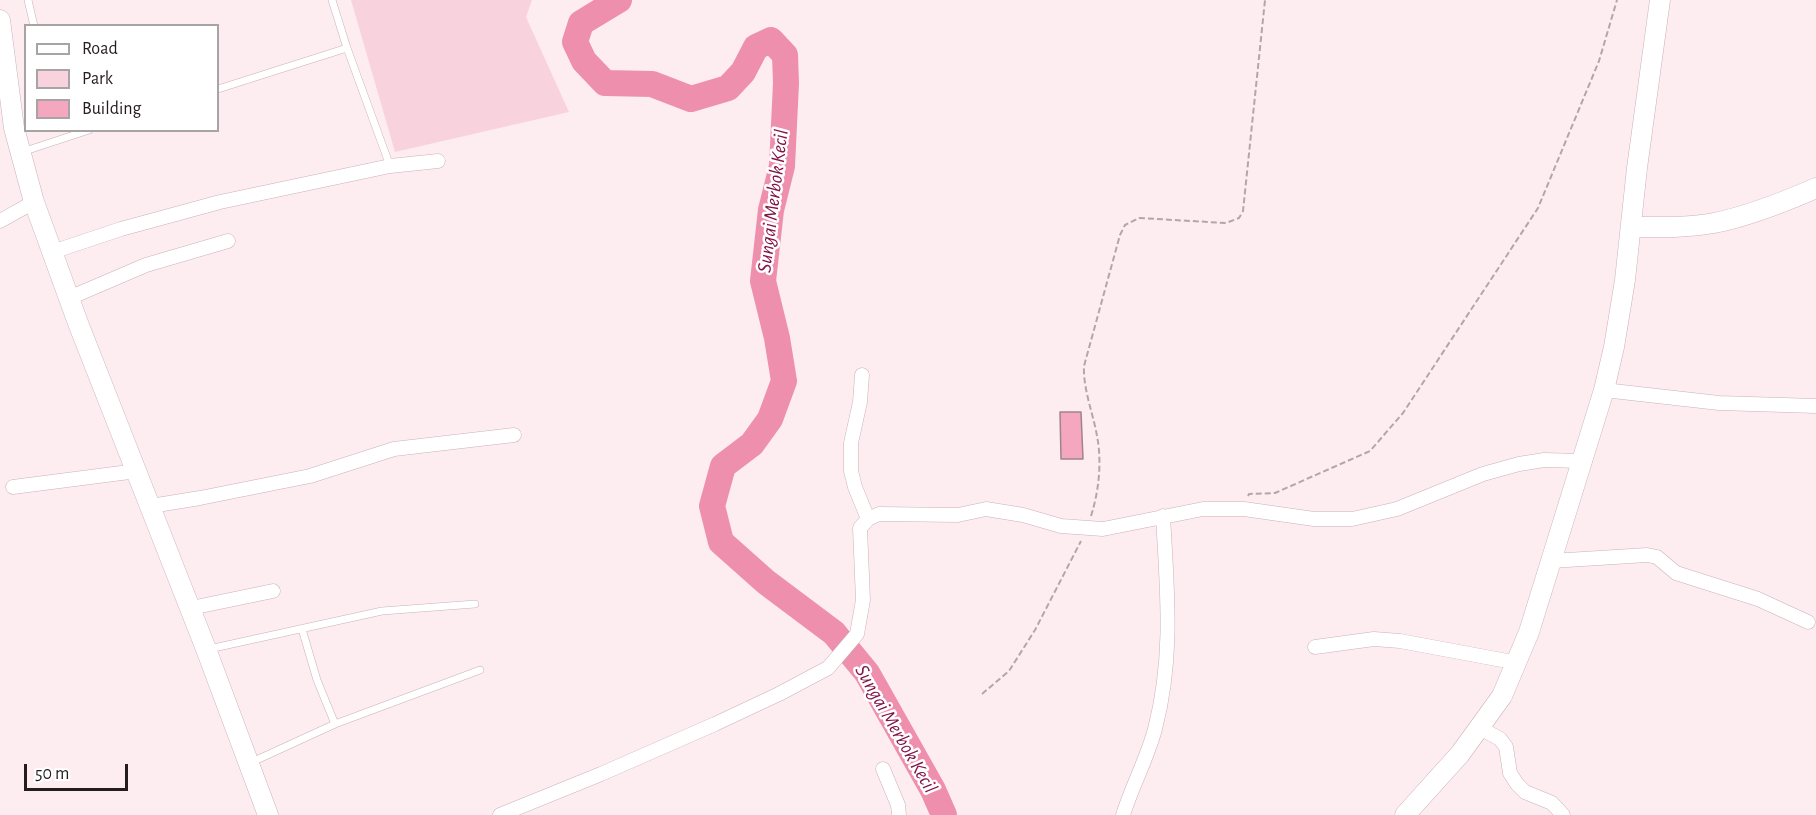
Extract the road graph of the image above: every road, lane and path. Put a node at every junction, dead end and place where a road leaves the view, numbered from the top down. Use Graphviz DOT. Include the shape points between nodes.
graph roads {
  1 [pos="28,0"];
  2 [pos="332,0"];
  3 [pos="1265,0"];
  4 [pos="1617,0"];
  5 [pos="1660,0"];
  6 [pos="0,20"];
  7 [pos="34,24"];
  8 [pos="347,48"];
  9 [pos="219,89"];
  10 [pos="66,134"];
  11 [pos="19,153"];
  12 [pos="438,161"];
  13 [pos="390,166"];
  14 [pos="1816,188"];
  15 [pos="34,202"];
  16 [pos="0,221"];
  17 [pos="1631,227"];
  18 [pos="228,241"];
  19 [pos="52,252"];
  20 [pos="69,298"];
  21 [pos="862,375"];
  22 [pos="1604,390"];
  23 [pos="1816,406"];
  24 [pos="514,435"];
  25 [pos="1581,461"];
  26 [pos="137,471"];
  27 [pos="13,487"];
  28 [pos="152,506"];
  29 [pos="1244,509"];
  30 [pos="1162,516"];
  31 [pos="868,519"];
  32 [pos="1087,529"];
  33 [pos="1551,561"];
  34 [pos="273,591"];
  35 [pos="474,604"];
  36 [pos="190,608"];
  37 [pos="1808,622"];
  38 [pos="302,629"];
  39 [pos="1315,647"];
  40 [pos="206,649"];
  41 [pos="1518,663"];
  42 [pos="480,670"];
  43 [pos="982,694"];
  44 [pos="335,724"];
  45 [pos="1480,728"];
  46 [pos="249,764"];
  47 [pos="883,769"];
  48 [pos="268,815"];
  49 [pos="501,815"];
  50 [pos="899,815"];
  51 [pos="1123,815"];
  52 [pos="1405,815"];
  53 [pos="1563,815"];
  1 -- 7 [label="lane"];
  2 -- 8 [label="lane"];
  3 -- 32 [label="path" via="1243,211 1239,218 1226,223 1139,218 1125,225 1120,235 1084,366 1098,439 1099,472"];
  4 -- 29 [label="path" via="1599,61 1538,208 1403,413 1370,451 1275,493 1249,494"];
  5 -- 17 [label="street"];
  6 -- 11 [label="street"];
  8 -- 9 [label="lane"];
  8 -- 13 [label="lane"];
  10 -- 11 [label="lane"];
  11 -- 15 [label="street"];
  12 -- 13 [label="street"];
  13 -- 19 [label="street" via="220,202"];
  14 -- 17 [label="street" via="1715,222"];
  15 -- 16 [label="street"];
  15 -- 19 [label="street"];
  17 -- 22 [label="street" via="1624,292"];
  18 -- 20 [label="street" via="146,265"];
  19 -- 20 [label="street"];
  20 -- 26 [label="street"];
  21 -- 31 [label="street" via="851,443 851,471"];
  22 -- 23 [label="street" via="1719,403"];
  22 -- 25 [label="street"];
  24 -- 28 [label="street" via="394,449 310,476"];
  25 -- 29 [label="street" via="1519,464 1397,509 1352,519 1314,519"];
  25 -- 33 [label="street"];
  26 -- 27 [label="street"];
  26 -- 28 [label="street"];
  28 -- 36 [label="street"];
  29 -- 30 [label="street" via="1203,509"];
  30 -- 32 [label="street"];
  30 -- 51 [label="street" via="1168,652 1155,729"];
  31 -- 32 [label="street" via="887,513 958,515 986,509"];
  31 -- 49 [label="street" via="859,535 863,600 857,634 828,668 715,724"];
  32 -- 43 [label="path" via="1010,671"];
  33 -- 37 [label="street" via="1657,557 1676,573 1758,599"];
  33 -- 41 [label="street"];
  34 -- 36 [label="street"];
  35 -- 38 [label="lane" via="382,611"];
  36 -- 40 [label="street"];
  38 -- 40 [label="lane"];
  38 -- 44 [label="lane"];
  39 -- 41 [label="street" via="1374,639 1400,641"];
  40 -- 46 [label="street"];
  41 -- 45 [label="street"];
  42 -- 44 [label="lane"];
  44 -- 46 [label="lane"];
  45 -- 52 [label="street"];
  45 -- 53 [label="street" via="1506,747 1510,773 1517,784 1525,792 1552,802"];
  46 -- 48 [label="street"];
  47 -- 50 [label="street"];
}
